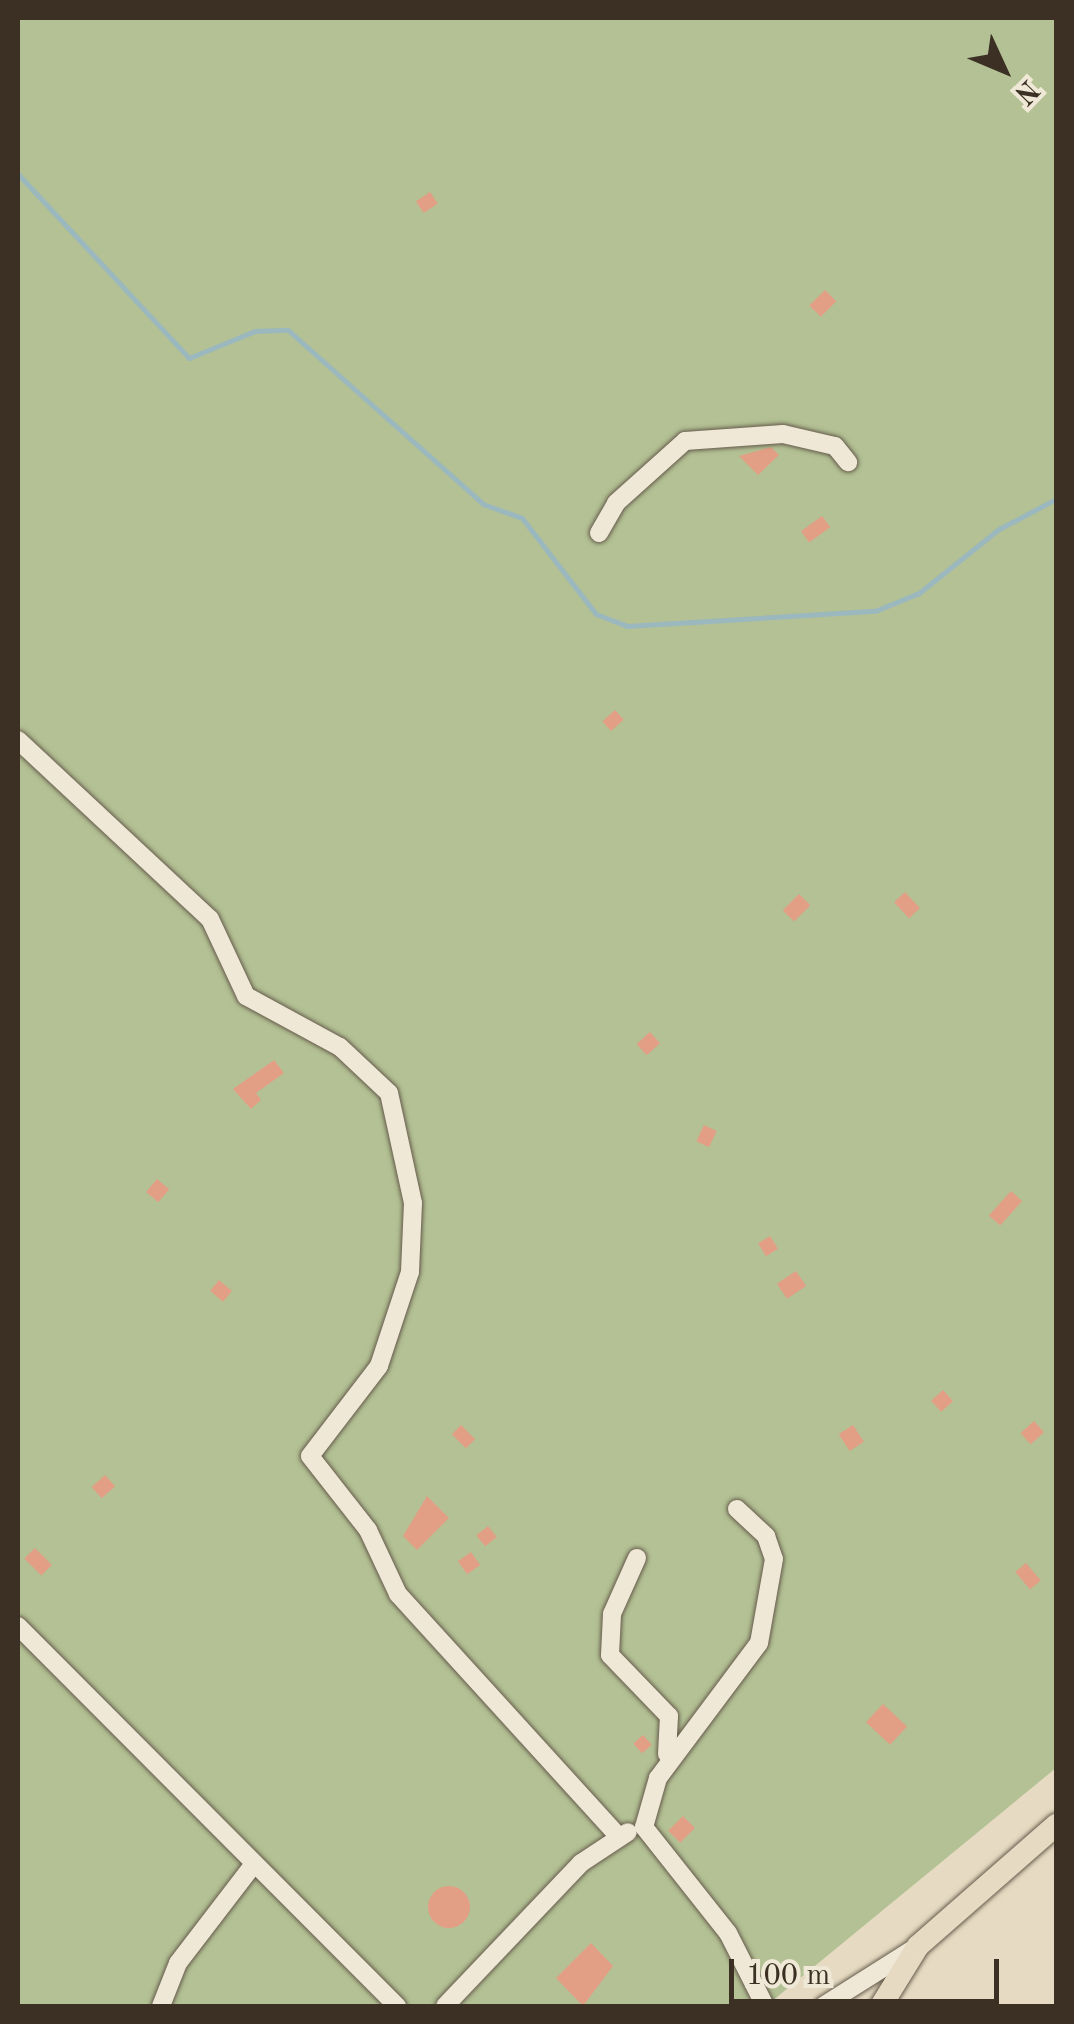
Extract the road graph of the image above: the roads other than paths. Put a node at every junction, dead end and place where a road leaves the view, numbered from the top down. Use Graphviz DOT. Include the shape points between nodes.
graph roads {
  1 [pos="848,462"];
  2 [pos="598,533"];
  3 [pos="18,740"];
  4 [pos="737,1508"];
  5 [pos="637,1558"];
  6 [pos="18,1626"];
  7 [pos="658,1778"];
  8 [pos="1056,1825"];
  9 [pos="644,1827"];
  10 [pos="618,1836"];
  11 [pos="254,1864"];
  12 [pos="918,1946"];
  13 [pos="761,2005"];
  14 [pos="161,2006"];
  15 [pos="397,2006"];
  16 [pos="446,2006"];
  17 [pos="823,2006"];
  18 [pos="881,2006"];
  1 -- 2 [label="street" via="836,446 782,434 685,442 616,504"];
  3 -- 10 [label="street" via="210,919 246,996 340,1048 389,1094 413,1204 410,1272 379,1366 310,1456 368,1530 398,1594"];
  4 -- 7 [label="street" via="766,1536 774,1558 759,1643"];
  5 -- 7 [label="street" via="608,1642 669,1716 673,1735"];
  6 -- 11 [label="street"];
  7 -- 9 [label="street"];
  8 -- 12 [label="main road"];
  9 -- 10 [label="street"];
  9 -- 13 [label="street" via="728,1932"];
  10 -- 16 [label="street"];
  11 -- 14 [label="street" via="178,1962"];
  11 -- 15 [label="street"];
  12 -- 17 [label="street"];
  12 -- 18 [label="main road"];
}
